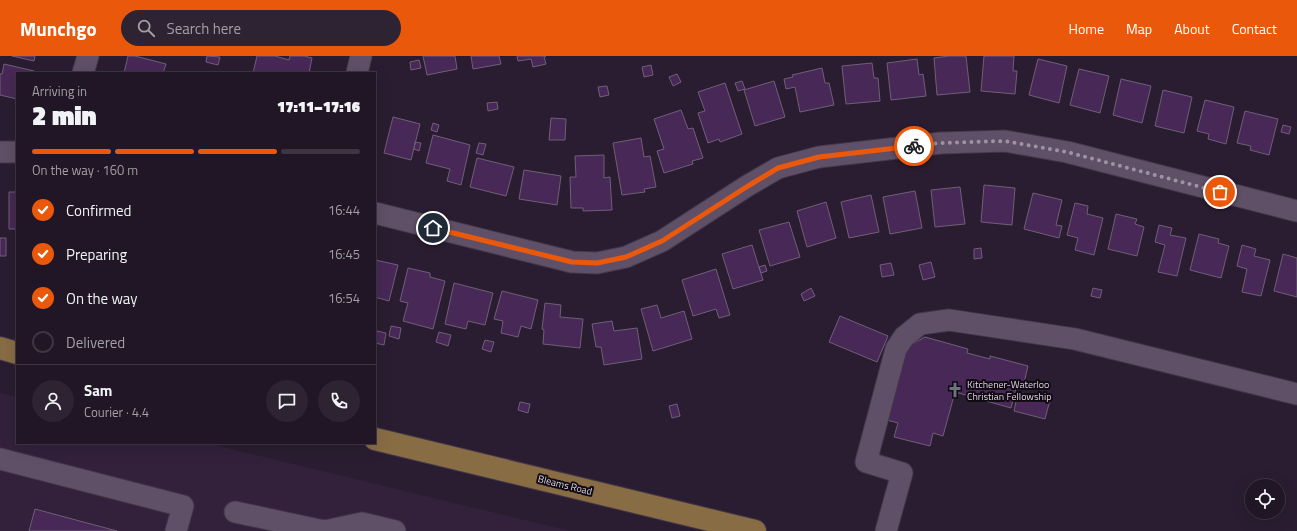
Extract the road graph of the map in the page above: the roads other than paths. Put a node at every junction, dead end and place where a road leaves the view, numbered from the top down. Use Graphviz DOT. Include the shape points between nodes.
graph roads {
  1 [pos="88,56"];
  2 [pos="361,56"];
  3 [pos="83,72"];
  4 [pos="357,72"];
  5 [pos="0,152"];
  6 [pos="16,152"];
  7 [pos="1297,211"];
  8 [pos="376,213"];
  9 [pos="0,348"];
  10 [pos="16,352"];
  11 [pos="1297,394"];
  12 [pos="376,439"];
  13 [pos="0,459"];
  14 [pos="235,512"];
  15 [pos="176,531"];
  16 [pos="325,531"];
  17 [pos="395,531"];
  18 [pos="755,531"];
  19 [pos="886,531"];
  1 -- 3 [label="street"];
  2 -- 4 [label="street"];
  5 -- 6 [label="street"];
  7 -- 8 [label="street" via="1067,152 1005,141 940,143 819,157 778,168 662,241 626,257 597,263 572,262"];
  9 -- 10 [label="main road"];
  11 -- 19 [label="street" via="1075,339 950,320 920,324 904,337 896,349 866,462 902,473"];
  12 -- 18 [label="main road, Bleams Road"];
  13 -- 15 [label="street" via="183,506"];
  14 -- 16 [label="street"];
  16 -- 17 [label="street" via="362,523"];
}
